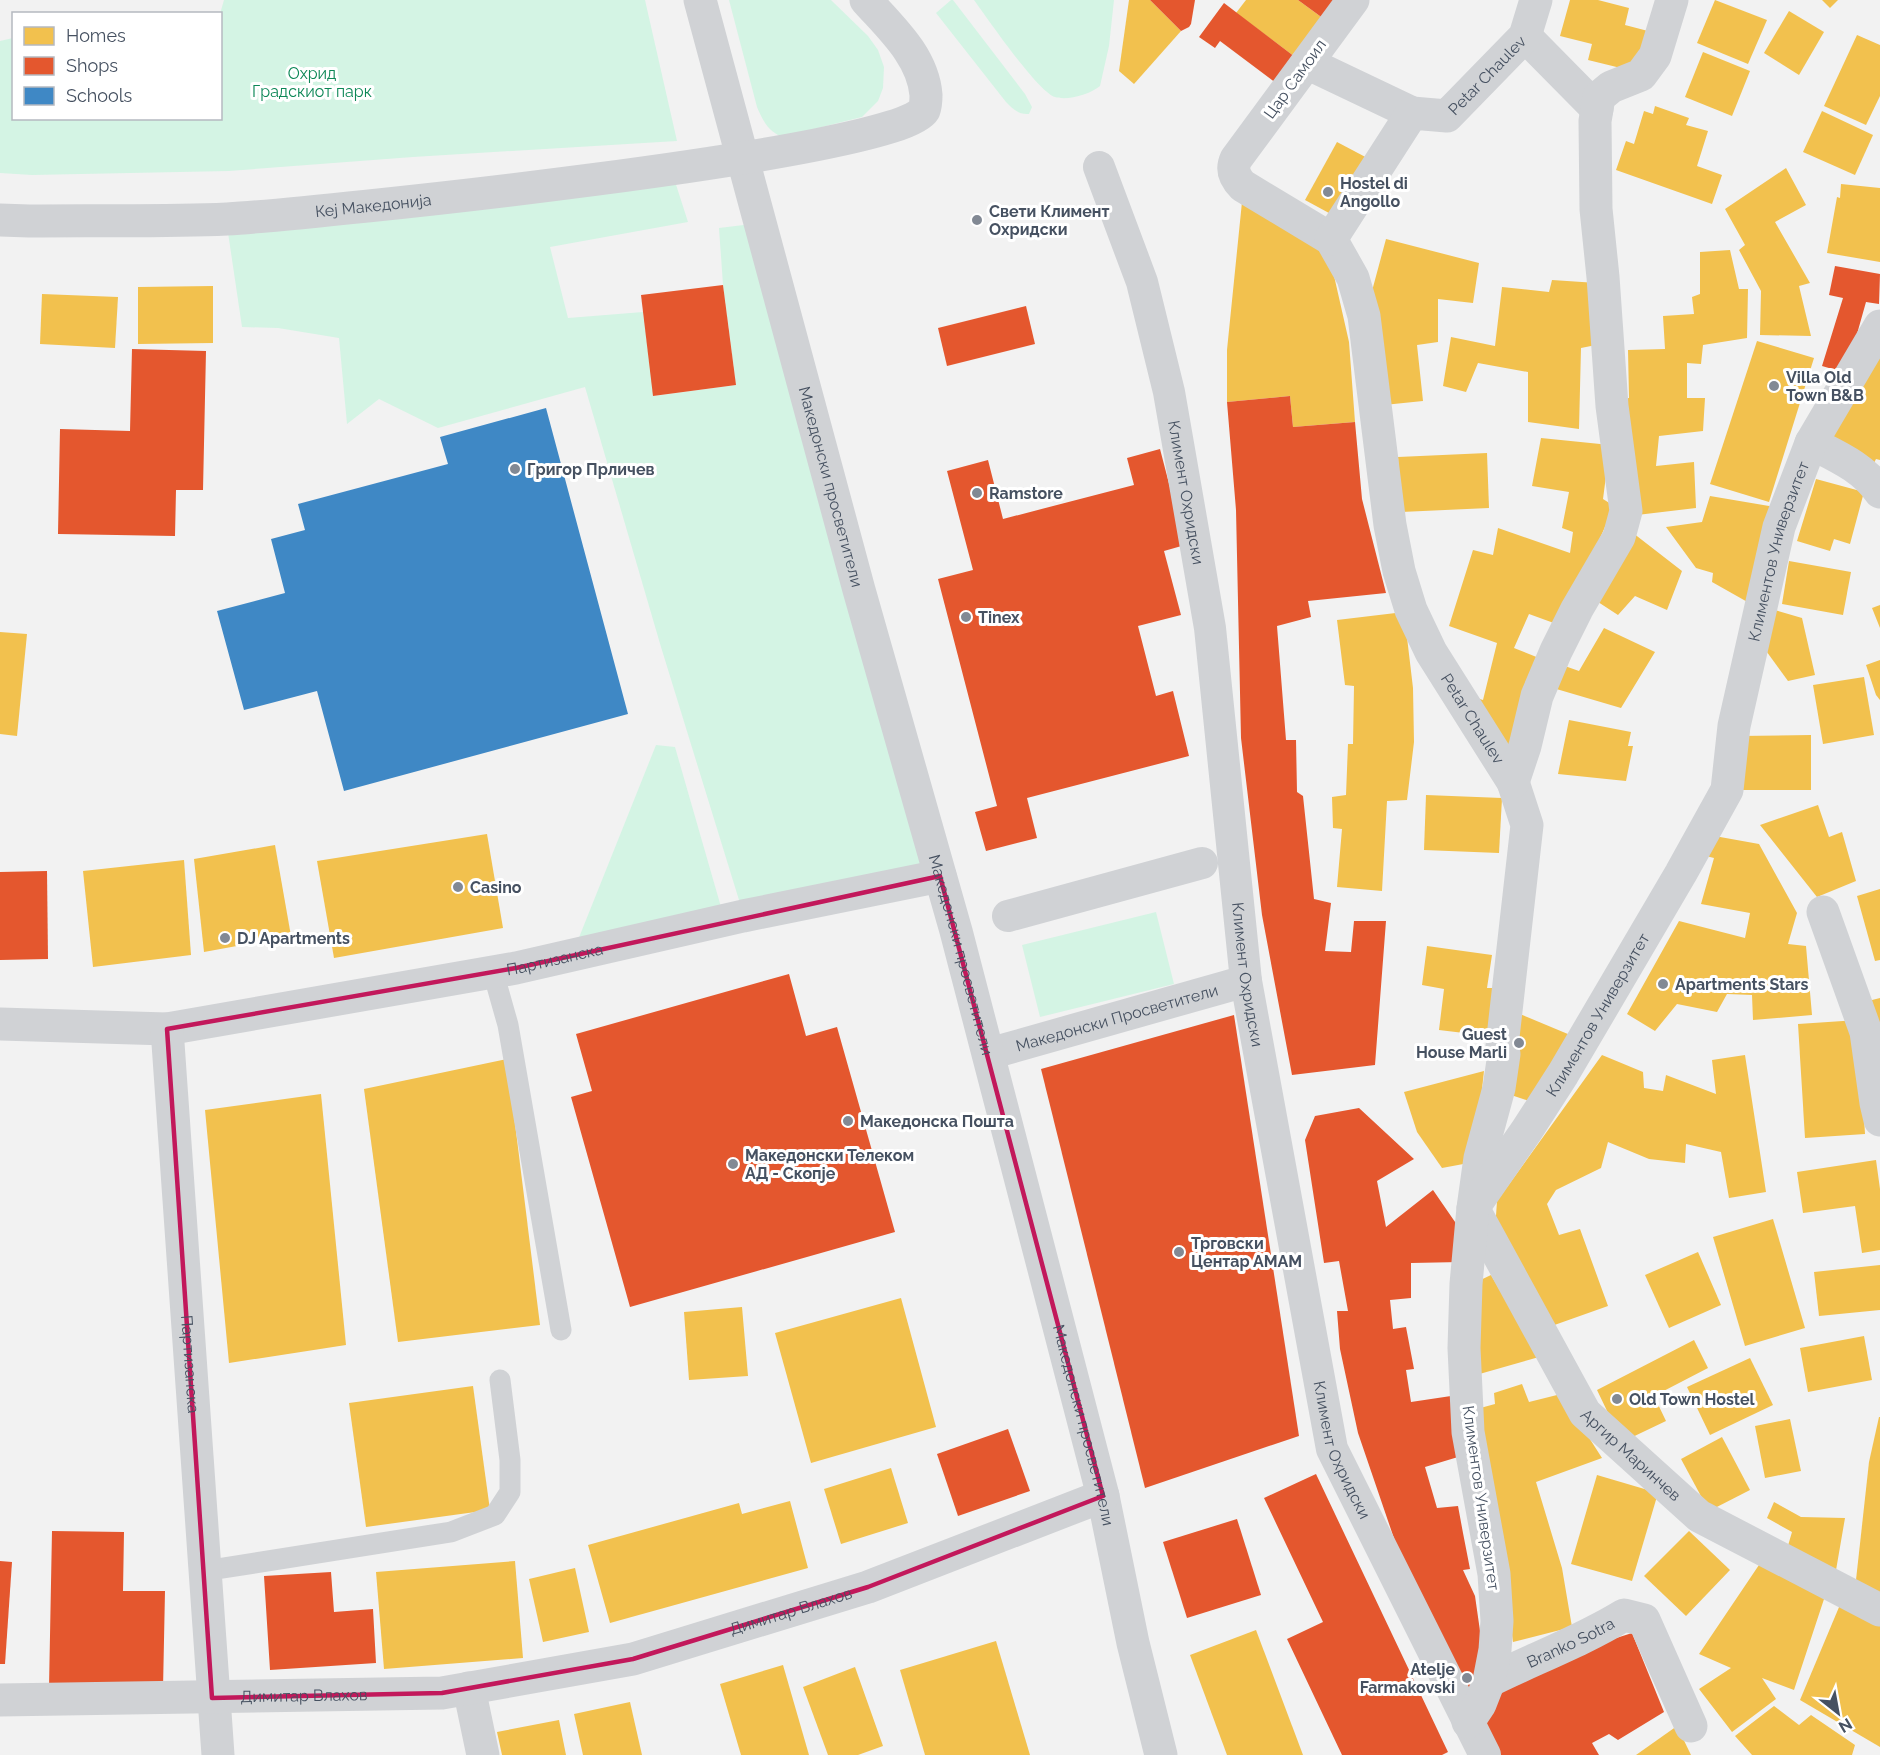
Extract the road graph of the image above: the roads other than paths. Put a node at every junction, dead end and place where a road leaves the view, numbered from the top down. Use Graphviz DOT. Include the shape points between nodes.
graph roads {
  1 [pos="700,0"];
  2 [pos="866,0"];
  3 [pos="1353,0"];
  4 [pos="1536,0"];
  5 [pos="1672,0"];
  6 [pos="1525,36"];
  7 [pos="1307,63"];
  8 [pos="1597,109"];
  9 [pos="1412,114"];
  10 [pos="742,158"];
  11 [pos="1236,159"];
  12 [pos="1099,167"];
  13 [pos="0,220"];
  14 [pos="1331,239"];
  15 [pos="1880,326"];
  16 [pos="1811,443"];
  17 [pos="1880,492"];
  18 [pos="1513,782"];
  19 [pos="1202,863"];
  20 [pos="940,876"];
  21 [pos="1823,912"];
  22 [pos="1008,916"];
  23 [pos="493,972"];
  24 [pos="1246,981"];
  25 [pos="0,1024"];
  26 [pos="167,1029"];
  27 [pos="988,1054"];
  28 [pos="1880,1120"];
  29 [pos="1473,1208"];
  30 [pos="561,1330"];
  31 [pos="500,1380"];
  32 [pos="1103,1496"];
  33 [pos="204,1571"];
  34 [pos="1880,1610"];
  35 [pos="1488,1681"];
  36 [pos="469,1688"];
  37 [pos="212,1698"];
  38 [pos="0,1700"];
  39 [pos="1468,1722"];
  40 [pos="1691,1726"];
  41 [pos="1483,1754"];
  42 [pos="218,1755"];
  43 [pos="483,1755"];
  44 [pos="1161,1755"];
  1 -- 10 [label="street, Македонски просветители"];
  2 -- 10 [label="street" via="900,39 922,73 926,97 923,111 894,127"];
  3 -- 7 [label="street, Цар Самоил"];
  4 -- 6 [label="street, Petar Chaulev"];
  5 -- 8 [label="street" via="1655,56 1641,75 1611,87 1599,97"];
  6 -- 8 [label="street"];
  6 -- 9 [label="street, Petar Chaulev" via="1447,116"];
  7 -- 9 [label="street, Petar Chaulev"];
  7 -- 11 [label="street, Цар Самоил"];
  8 -- 18 [label="street" via="1596,209 1612,406 1626,511 1620,537 1577,609 1537,696"];
  9 -- 14 [label="street"];
  10 -- 13 [label="street, Кеј Македонија" via="528,189 226,219"];
  10 -- 20 [label="street, Македонски просветители"];
  11 -- 14 [label="street, Petar Chaulev" via="1234,175 1244,186"];
  12 -- 24 [label="street, Климент Охридски" via="1142,282 1169,392 1210,628"];
  14 -- 18 [label="street, Petar Chaulev" via="1353,278 1364,316 1390,525 1411,610 1431,652"];
  15 -- 16 [label="street, Климентов Универзитет"];
  16 -- 17 [label="street" via="1853,465"];
  16 -- 29 [label="street, Климентов Универзитет" via="1779,527 1734,726 1727,790 1563,1074"];
  18 -- 29 [label="street, Petar Chaulev" via="1527,825 1504,1054 1499,1089 1479,1158"];
  19 -- 22 [label="street"];
  20 -- 23 [label="street, Партизанска"];
  20 -- 27 [label="street, Македонски просветители"];
  21 -- 28 [label="street" via="1866,1032"];
  23 -- 26 [label="street, Партизанска"];
  23 -- 30 [label="lane" via="508,1026"];
  24 -- 27 [label="street, Македонски Просветители"];
  24 -- 39 [label="street, Климент Охридски" via="1332,1449"];
  25 -- 26 [label="street, Партизанска"];
  26 -- 33 [label="street, Партизанска"];
  27 -- 32 [label="street, Македонски просветители"];
  29 -- 34 [label="street, Аргир Маринчев" via="1586,1413 1699,1516"];
  29 -- 35 [label="street, Климентов Универзитет" via="1464,1348 1468,1432 1494,1574 1497,1621"];
  31 -- 33 [label="lane" via="510,1492 495,1515 451,1532"];
  32 -- 36 [label="street, Димитар Влахов" via="868,1587 633,1659"];
  32 -- 44 [label="street, Македонски просветители"];
  33 -- 37 [label="street, Партизанска"];
  35 -- 39 [label="street, Климентов Универзитет"];
  35 -- 40 [label="street, Branko Sotra" via="1600,1630 1624,1615 1644,1620"];
  36 -- 37 [label="street, Димитар Влахов" via="442,1693"];
  36 -- 43 [label="street"];
  37 -- 38 [label="street, Димитар Влахов"];
  37 -- 42 [label="street"];
  39 -- 41 [label="street, Климент Охридски"];
}
